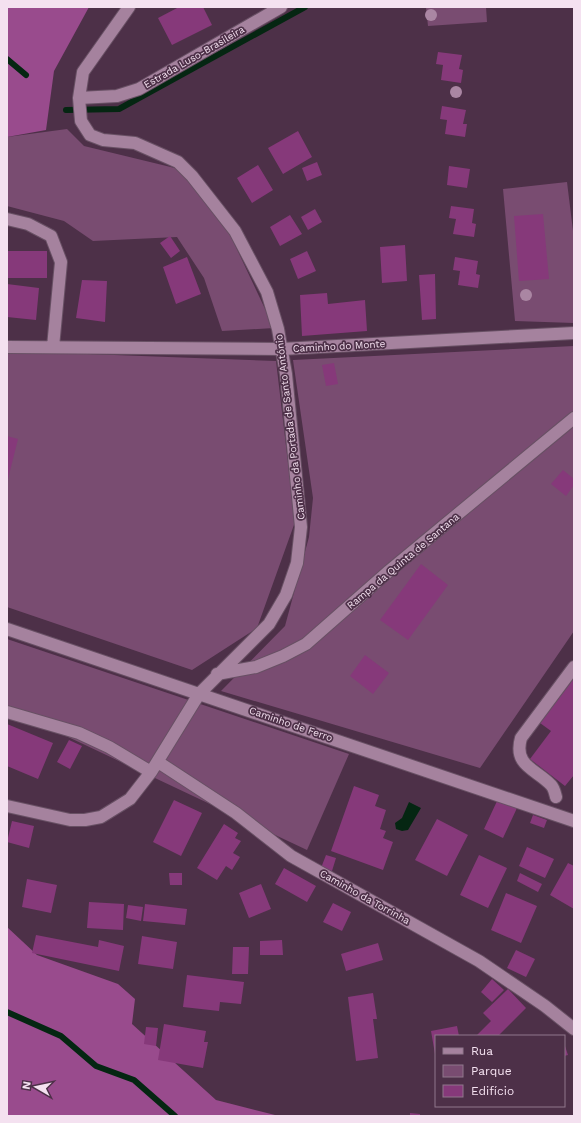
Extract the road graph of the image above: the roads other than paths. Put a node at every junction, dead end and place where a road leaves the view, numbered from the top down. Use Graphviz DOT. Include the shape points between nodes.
graph roads {
  1 [pos="129,7"];
  2 [pos="280,7"];
  3 [pos="79,98"];
  4 [pos="7,219"];
  5 [pos="574,332"];
  6 [pos="7,346"];
  7 [pos="53,347"];
  8 [pos="282,349"];
  9 [pos="574,418"];
  10 [pos="7,629"];
  11 [pos="574,667"];
  12 [pos="217,674"];
  13 [pos="199,694"];
  14 [pos="7,712"];
  15 [pos="154,767"];
  16 [pos="556,797"];
  17 [pos="7,806"];
  18 [pos="574,821"];
  19 [pos="574,1029"];
  1 -- 3 [label="street, Caminho da Portada de Santo António" via="83,72"];
  2 -- 3 [label="street, Estrada Luso-Brasileira" via="139,89 117,96"];
  3 -- 8 [label="street, Caminho da Portada de Santo António" via="81,121 90,134 103,140 135,143 164,154 178,162 192,176 235,231 267,292"];
  4 -- 7 [label="street" via="28,224 50,236 61,262"];
  5 -- 8 [label="street, Caminho do Monte"];
  6 -- 7 [label="street, Caminho do Monte"];
  7 -- 8 [label="street, Caminho do Monte"];
  8 -- 12 [label="street, Caminho da Portada de Santo António" via="301,527 297,563 286,595 269,624"];
  9 -- 12 [label="street, Rampa da Quinta de Santana" via="306,644 256,667"];
  10 -- 13 [label="street, Caminho de Ferro"];
  11 -- 16 [label="street" via="521,738 519,746 519,752 527,766 552,786"];
  12 -- 13 [label="street, Caminho da Portada de Santo António"];
  13 -- 15 [label="street, Caminho da Portada de Santo António"];
  13 -- 18 [label="street, Caminho de Ferro"];
  14 -- 15 [label="street, Caminho da Torrinha" via="79,733"];
  15 -- 17 [label="street, Caminho da Portada de Santo António" via="130,799 101,817 70,820"];
  15 -- 19 [label="street, Caminho da Torrinha" via="236,813 291,856 479,961"];
}
